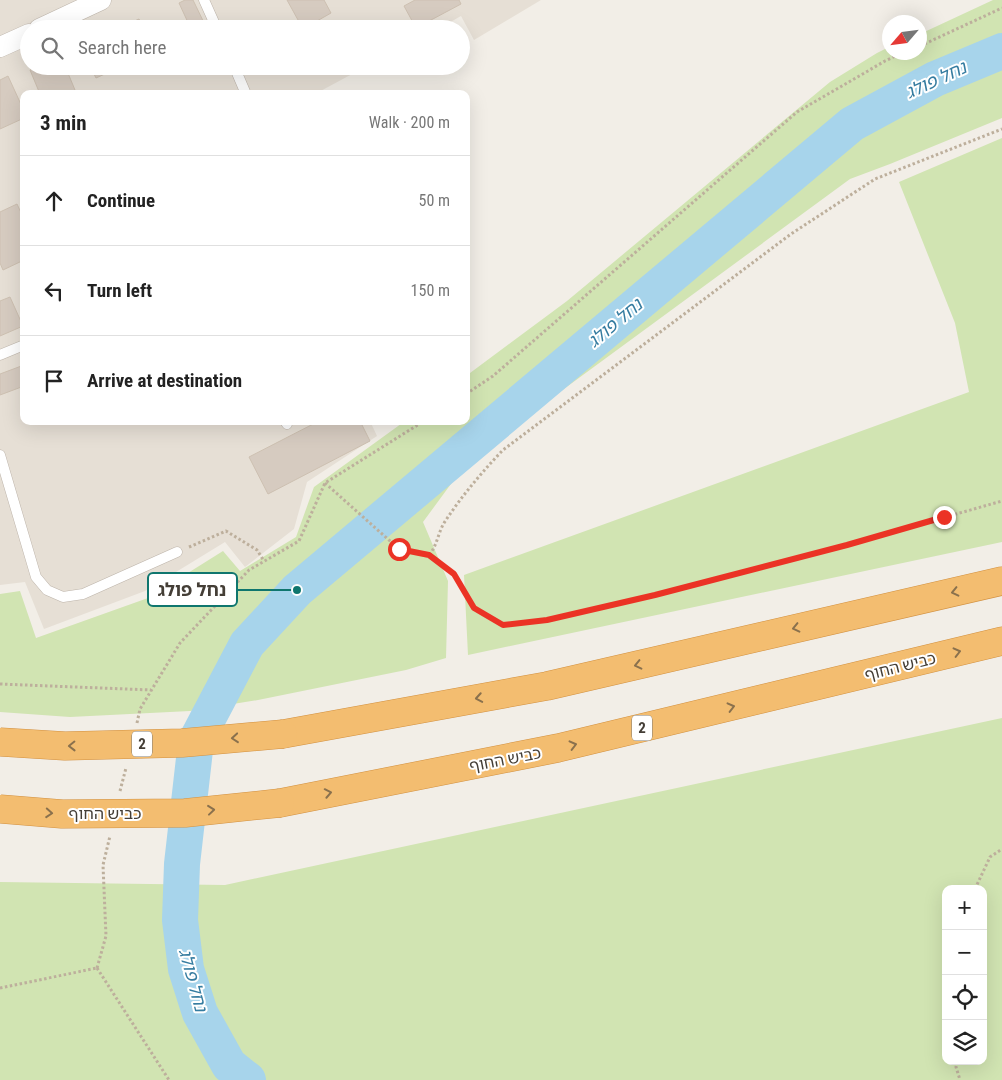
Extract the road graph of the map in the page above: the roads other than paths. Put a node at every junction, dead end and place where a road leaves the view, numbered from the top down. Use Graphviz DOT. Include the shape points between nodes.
graph roads {
  1 [pos="101,0"];
  2 [pos="204,0"];
  3 [pos="58,20"];
  4 [pos="213,20"];
  5 [pos="20,38"];
  6 [pos="0,47"];
  7 [pos="238,75"];
  8 [pos="244,90"];
  9 [pos="20,347"];
  10 [pos="0,355"];
  11 [pos="0,455"];
  12 [pos="177,552"];
  13 [pos="1002,581"];
  14 [pos="1002,642"];
  15 [pos="0,742"];
  16 [pos="0,809"];
  1 -- 3 [label="street"];
  2 -- 4 [label="lane"];
  5 -- 6 [label="street"];
  7 -- 8 [label="lane"];
  9 -- 10 [label="lane"];
  11 -- 12 [label="lane" via="36,577 47,590 63,597 83,594"];
  13 -- 15 [label="highway, 2, one-way, bridge" via="547,686 283,734 182,743 65,746"];
  16 -- 14 [label="highway, כביש החוף / 2, one-way, bridge" via="62,814 185,813 280,803 558,748"];
}
